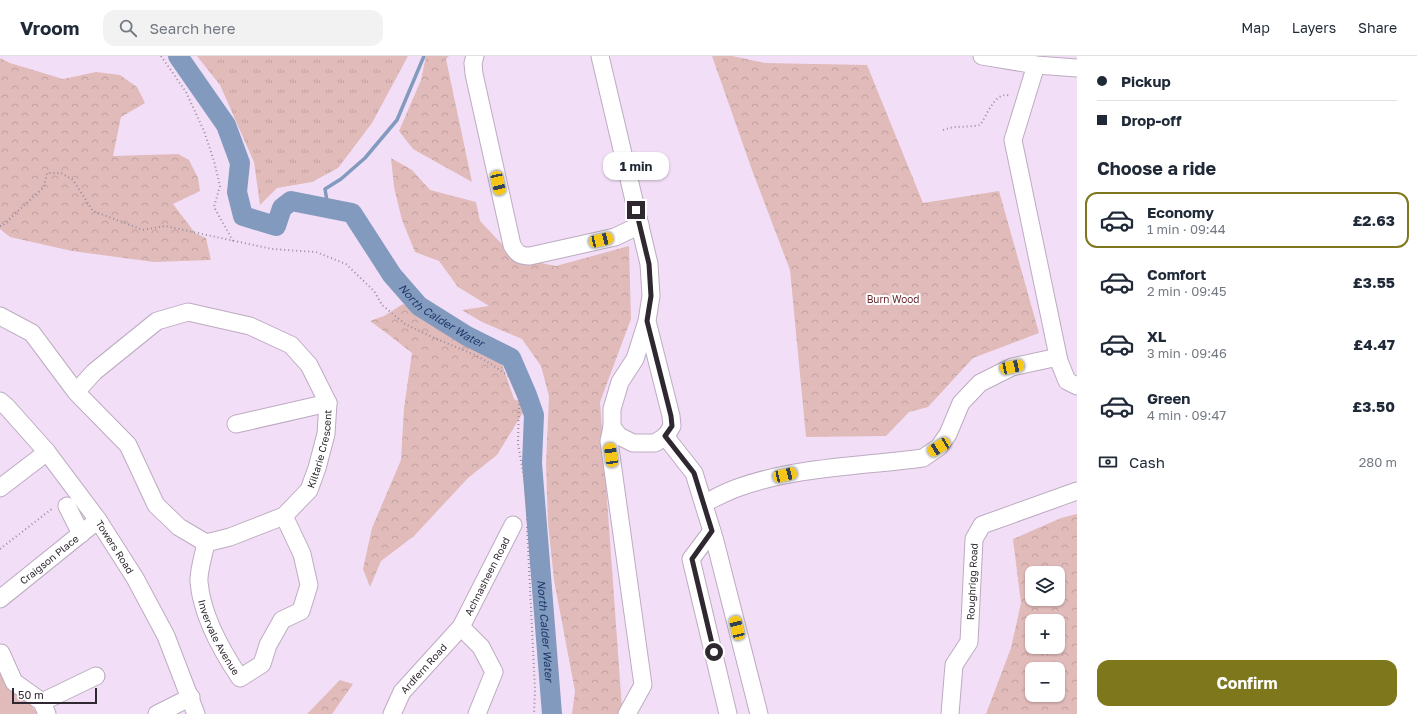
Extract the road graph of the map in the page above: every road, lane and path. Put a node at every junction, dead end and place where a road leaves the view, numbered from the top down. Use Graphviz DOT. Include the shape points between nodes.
graph roads {
  1 [pos="161,56"];
  2 [pos="475,56"];
  3 [pos="600,56"];
  4 [pos="982,56"];
  5 [pos="1036,65"];
  6 [pos="1077,68"];
  7 [pos="1024,105"];
  8 [pos="943,130"];
  9 [pos="640,225"];
  10 [pos="0,226"];
  11 [pos="233,241"];
  12 [pos="0,316"];
  13 [pos="647,321"];
  14 [pos="1058,357"];
  15 [pos="1077,386"];
  16 [pos="76,392"];
  17 [pos="0,401"];
  18 [pos="328,403"];
  19 [pos="236,424"];
  20 [pos="612,427"];
  21 [pos="665,436"];
  22 [pos="47,452"];
  23 [pos="0,488"];
  24 [pos="1077,491"];
  25 [pos="704,503"];
  26 [pos="67,506"];
  27 [pos="284,516"];
  28 [pos="98,520"];
  29 [pos="513,525"];
  30 [pos="712,531"];
  31 [pos="81,534"];
  32 [pos="206,543"];
  33 [pos="0,549"];
  34 [pos="0,599"];
  35 [pos="461,627"];
  36 [pos="1,653"];
  37 [pos="96,676"];
  38 [pos="191,697"];
  39 [pos="44,708"];
  40 [pos="157,714"];
  41 [pos="196,714"];
  42 [pos="392,714"];
  43 [pos="477,714"];
  44 [pos="534,714"];
  45 [pos="627,714"];
  46 [pos="728,714"];
  47 [pos="759,714"];
  48 [pos="950,714"];
  1 -- 11 [label="path" via="186,92 204,131 220,186 214,207"];
  2 -- 9 [label="street" via="474,74 512,245 516,252 521,256 530,256 615,237"];
  3 -- 9 [label="street"];
  4 -- 5 [label="street"];
  5 -- 6 [label="street"];
  5 -- 7 [label="street"];
  7 -- 8 [label="path" via="1013,96 1001,95 980,125 949,127"];
  7 -- 14 [label="street" via="1013,140"];
  9 -- 13 [label="street" via="649,264 651,296"];
  10 -- 11 [label="path" via="44,188 47,172 61,172 73,180 93,211 143,230 165,226"];
  11 -- 44 [label="path" via="272,249 316,252 346,264 374,290 382,305 404,324 492,364 510,378 516,387 519,402 518,444 527,495"];
  12 -- 16 [label="street" via="32,333"];
  13 -- 20 [label="street" via="635,359 620,382 612,409"];
  13 -- 21 [label="street" via="671,416 672,426"];
  14 -- 15 [label="street" via="1067,381"];
  14 -- 25 [label="street" via="1012,367 980,383 961,403 948,434 939,447 923,458 797,472 736,488"];
  16 -- 18 [label="street, Kiltarie Crescent" via="94,372 157,321 188,312 250,326 291,345 309,365"];
  16 -- 32 [label="street" via="128,445 156,505 179,527"];
  17 -- 22 [label="street, Towers Road"];
  18 -- 19 [label="street"];
  18 -- 27 [label="street, Kiltarie Crescent" via="326,434 309,490"];
  20 -- 21 [label="street" via="619,436 633,443 655,442"];
  20 -- 45 [label="street" via="609,441 643,685"];
  21 -- 25 [label="street" via="694,473"];
  22 -- 23 [label="street"];
  22 -- 28 [label="street, Towers Road"];
  24 -- 48 [label="street, Roughrigg Road" via="982,525 974,539 969,642 954,665"];
  25 -- 30 [label="street"];
  26 -- 31 [label="street"];
  26 -- 33 [label="path" via="59,504"];
  27 -- 32 [label="street, Kiltarie Crescent" via="230,537"];
  27 -- 32 [label="street, Invervale Avenue" via="302,554 309,585 301,611 282,620 268,645 262,664 240,678 226,658 206,614 198,581"];
  28 -- 31 [label="street, Craigson Place"];
  28 -- 38 [label="street, Towers Road" via="135,578 166,636"];
  29 -- 35 [label="street, Achnasheen Road"];
  30 -- 46 [label="street" via="692,559"];
  30 -- 47 [label="street"];
  31 -- 34 [label="street, Craigson Place"];
  35 -- 42 [label="street, Ardfern Road" via="402,692"];
  35 -- 43 [label="street" via="481,647 494,672"];
  36 -- 39 [label="street" via="14,682"];
  37 -- 39 [label="street"];
  38 -- 40 [label="street"];
  38 -- 41 [label="street, Towers Road"];
}
